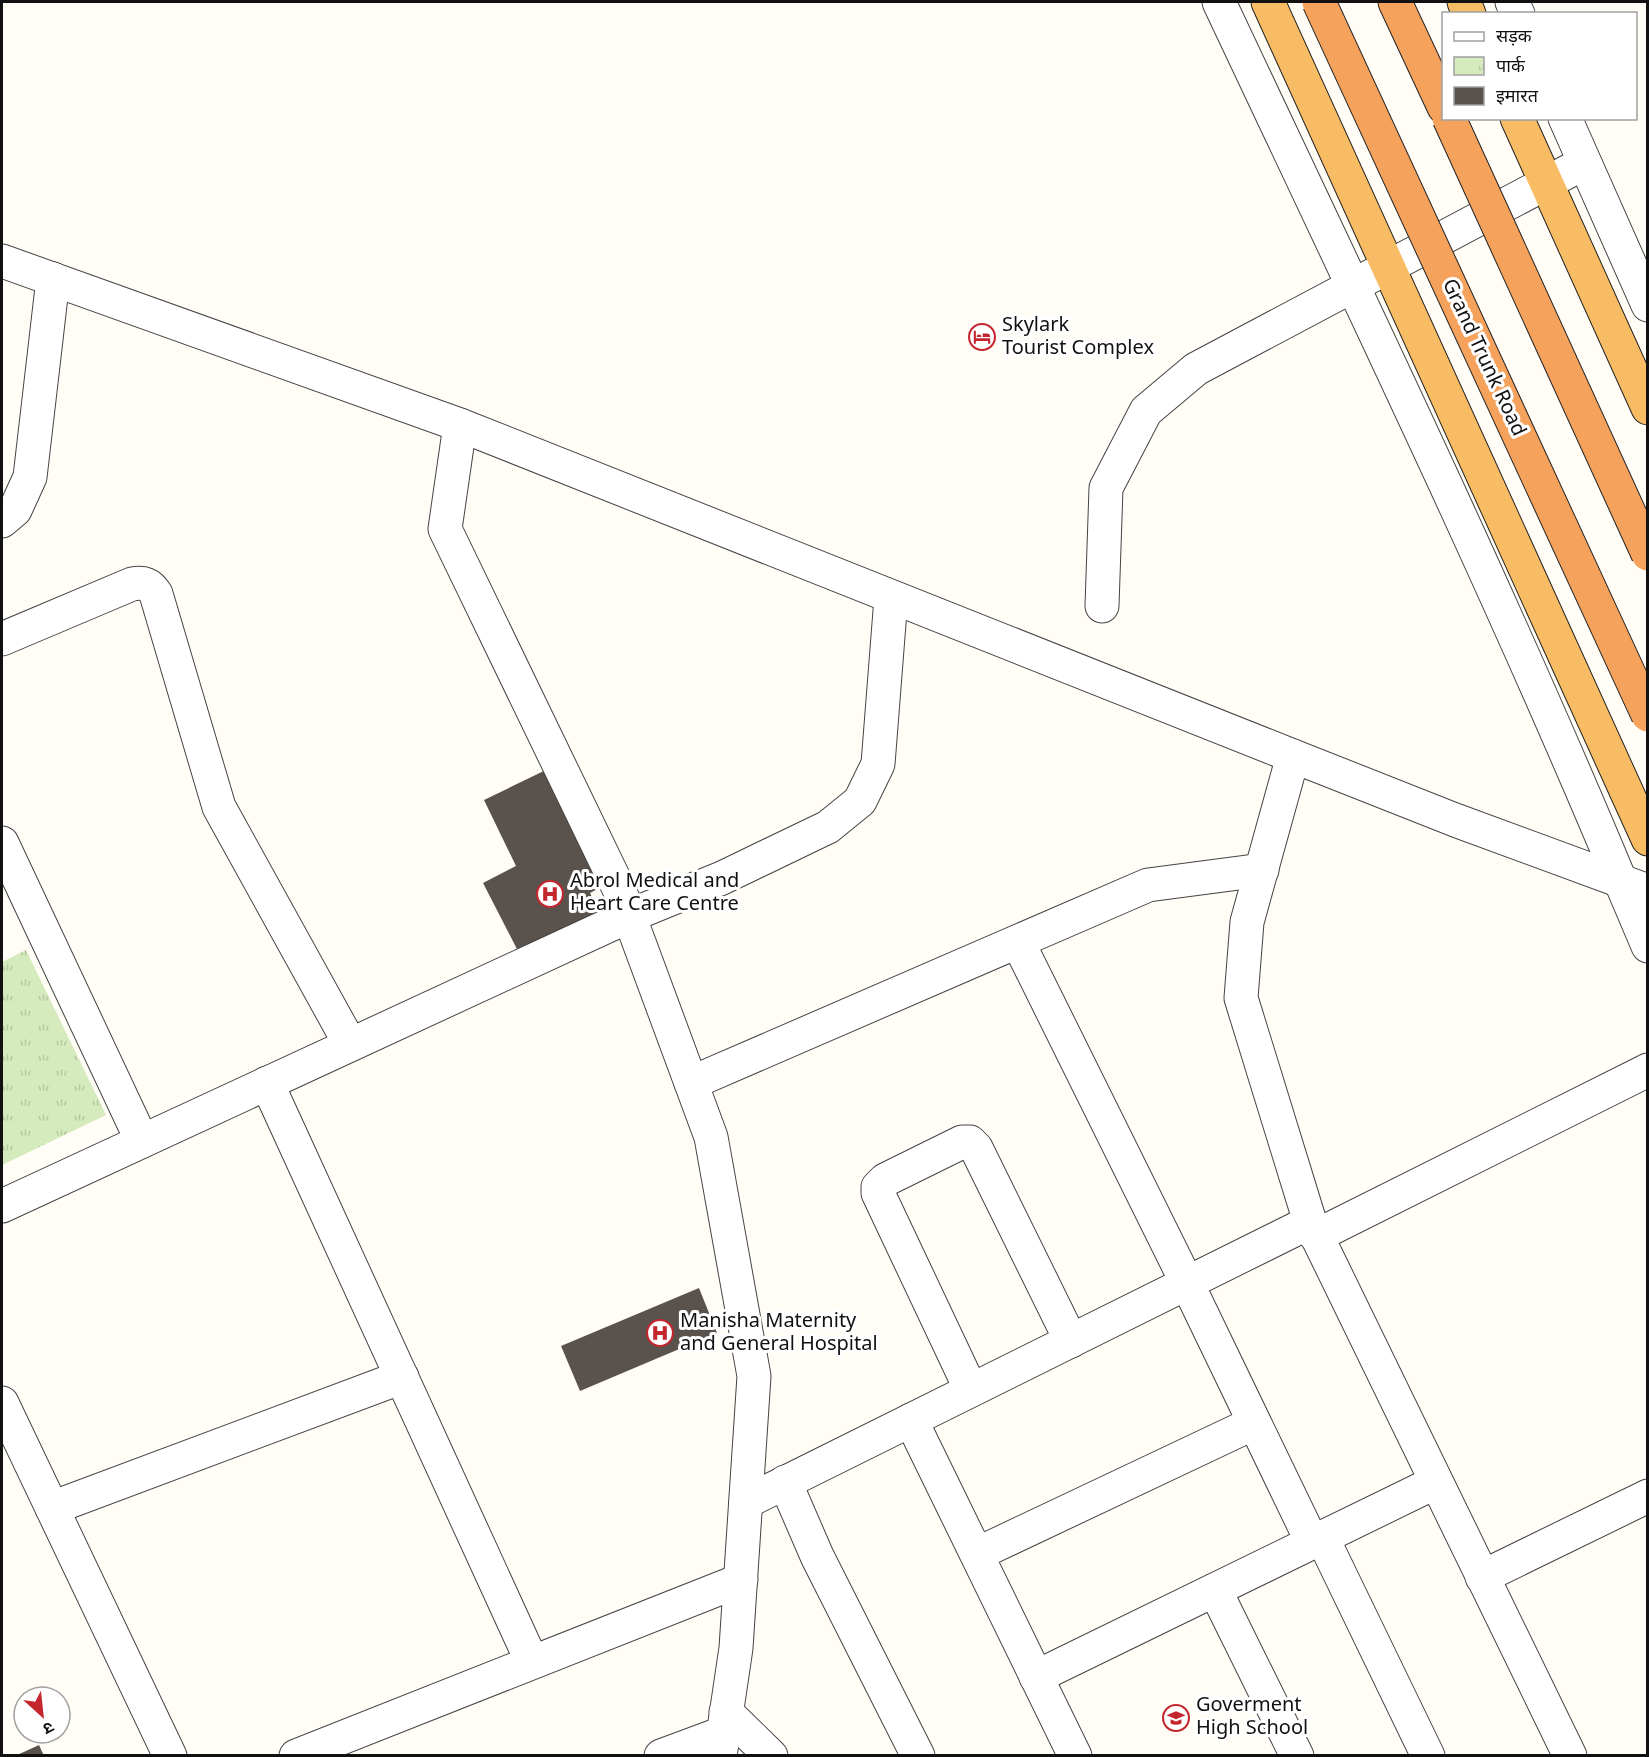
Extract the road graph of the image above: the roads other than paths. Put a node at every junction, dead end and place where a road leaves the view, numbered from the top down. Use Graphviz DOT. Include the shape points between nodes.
graph roads {
  1 [pos="1219,2"];
  2 [pos="1268,2"];
  3 [pos="1319,2"];
  4 [pos="1395,2"];
  5 [pos="1442,105"];
  6 [pos="1450,120"];
  7 [pos="1518,120"];
  8 [pos="1565,120"];
  9 [pos="1584,163"];
  10 [pos="1546,183"];
  11 [pos="2,261"];
  12 [pos="1389,267"];
  13 [pos="53,279"];
  14 [pos="1353,286"];
  15 [pos="1647,304"];
  16 [pos="1647,408"];
  17 [pos="460,425"];
  18 [pos="2,521"];
  19 [pos="1647,554"];
  20 [pos="891,598"];
  21 [pos="1102,606"];
  22 [pos="2,639"];
  23 [pos="1647,715"];
  24 [pos="1293,756"];
  25 [pos="1647,839"];
  26 [pos="2,843"];
  27 [pos="1262,870"];
  28 [pos="1634,886"];
  29 [pos="629,915"];
  30 [pos="1018,942"];
  31 [pos="1647,946"];
  32 [pos="350,1044"];
  33 [pos="1647,1070"];
  34 [pos="267,1083"];
  35 [pos="691,1083"];
  36 [pos="142,1141"];
  37 [pos="2,1206"];
  38 [pos="1313,1229"];
  39 [pos="1187,1283"];
  40 [pos="1071,1341"];
  41 [pos="402,1377"];
  42 [pos="971,1390"];
  43 [pos="2,1403"];
  44 [pos="911,1420"];
  45 [pos="1254,1423"];
  46 [pos="785,1482"];
  47 [pos="1436,1482"];
  48 [pos="1647,1496"];
  49 [pos="746,1502"];
  50 [pos="52,1508"];
  51 [pos="1317,1540"];
  52 [pos="977,1554"];
  53 [pos="1482,1577"];
  54 [pos="741,1580"];
  55 [pos="1215,1590"];
  56 [pos="532,1662"];
  57 [pos="1036,1677"];
  58 [pos="723,1734"];
  59 [pos="170,1755"];
  60 [pos="296,1755"];
  61 [pos="661,1755"];
  62 [pos="771,1755"];
  63 [pos="918,1755"];
  64 [pos="1075,1755"];
  65 [pos="1297,1755"];
  66 [pos="1428,1755"];
  67 [pos="1570,1755"];
  1 -- 14 [label="street"];
  2 -- 12 [label="highway"];
  3 -- 23 [label="highway, Grand Trunk Road, bridge"];
  4 -- 5 [label="highway"];
  6 -- 19 [label="highway, bridge"];
  7 -- 10 [label="highway"];
  8 -- 9 [label="street"];
  9 -- 10 [label="street"];
  9 -- 15 [label="street"];
  10 -- 12 [label="street"];
  10 -- 16 [label="highway"];
  11 -- 13 [label="street"];
  12 -- 14 [label="street"];
  12 -- 25 [label="highway"];
  13 -- 17 [label="street"];
  13 -- 18 [label="street" via="30,477 15,510"];
  14 -- 21 [label="street" via="1196,369 1146,411 1106,488"];
  14 -- 28 [label="street" via="1564,747"];
  17 -- 20 [label="street"];
  17 -- 29 [label="street" via="445,529"];
  20 -- 24 [label="street"];
  20 -- 29 [label="street" via="878,764 860,801 828,827 722,878"];
  22 -- 32 [label="street" via="132,584 151,587 219,807"];
  24 -- 27 [label="street"];
  24 -- 28 [label="street"];
  26 -- 36 [label="street"];
  27 -- 30 [label="street" via="1148,885"];
  27 -- 38 [label="street" via="1247,922 1241,998"];
  28 -- 31 [label="street"];
  29 -- 32 [label="street"];
  29 -- 35 [label="street"];
  30 -- 35 [label="street"];
  30 -- 39 [label="street"];
  32 -- 34 [label="street"];
  33 -- 38 [label="street"];
  34 -- 36 [label="street"];
  34 -- 41 [label="street"];
  35 -- 49 [label="street" via="711,1137 754,1376"];
  36 -- 37 [label="street"];
  38 -- 39 [label="street"];
  38 -- 47 [label="street"];
  39 -- 40 [label="street"];
  39 -- 45 [label="street"];
  40 -- 42 [label="street"];
  40 -- 42 [label="street" via="976,1148 970,1142 962,1142 885,1180 878,1192"];
  41 -- 50 [label="street"];
  41 -- 56 [label="street"];
  42 -- 44 [label="street"];
  43 -- 50 [label="street"];
  44 -- 46 [label="street"];
  44 -- 52 [label="street"];
  45 -- 51 [label="street"];
  45 -- 52 [label="street"];
  46 -- 49 [label="street"];
  46 -- 63 [label="street" via="817,1556"];
  47 -- 51 [label="street"];
  47 -- 53 [label="street"];
  48 -- 53 [label="street"];
  49 -- 54 [label="street"];
  50 -- 59 [label="street"];
  51 -- 55 [label="street"];
  51 -- 66 [label="street"];
  52 -- 57 [label="street"];
  53 -- 67 [label="street"];
  54 -- 56 [label="street"];
  54 -- 58 [label="street"];
  55 -- 57 [label="street"];
  55 -- 65 [label="street"];
  56 -- 60 [label="street"];
  57 -- 64 [label="street"];
  58 -- 61 [label="street"];
  58 -- 62 [label="street"];
}
